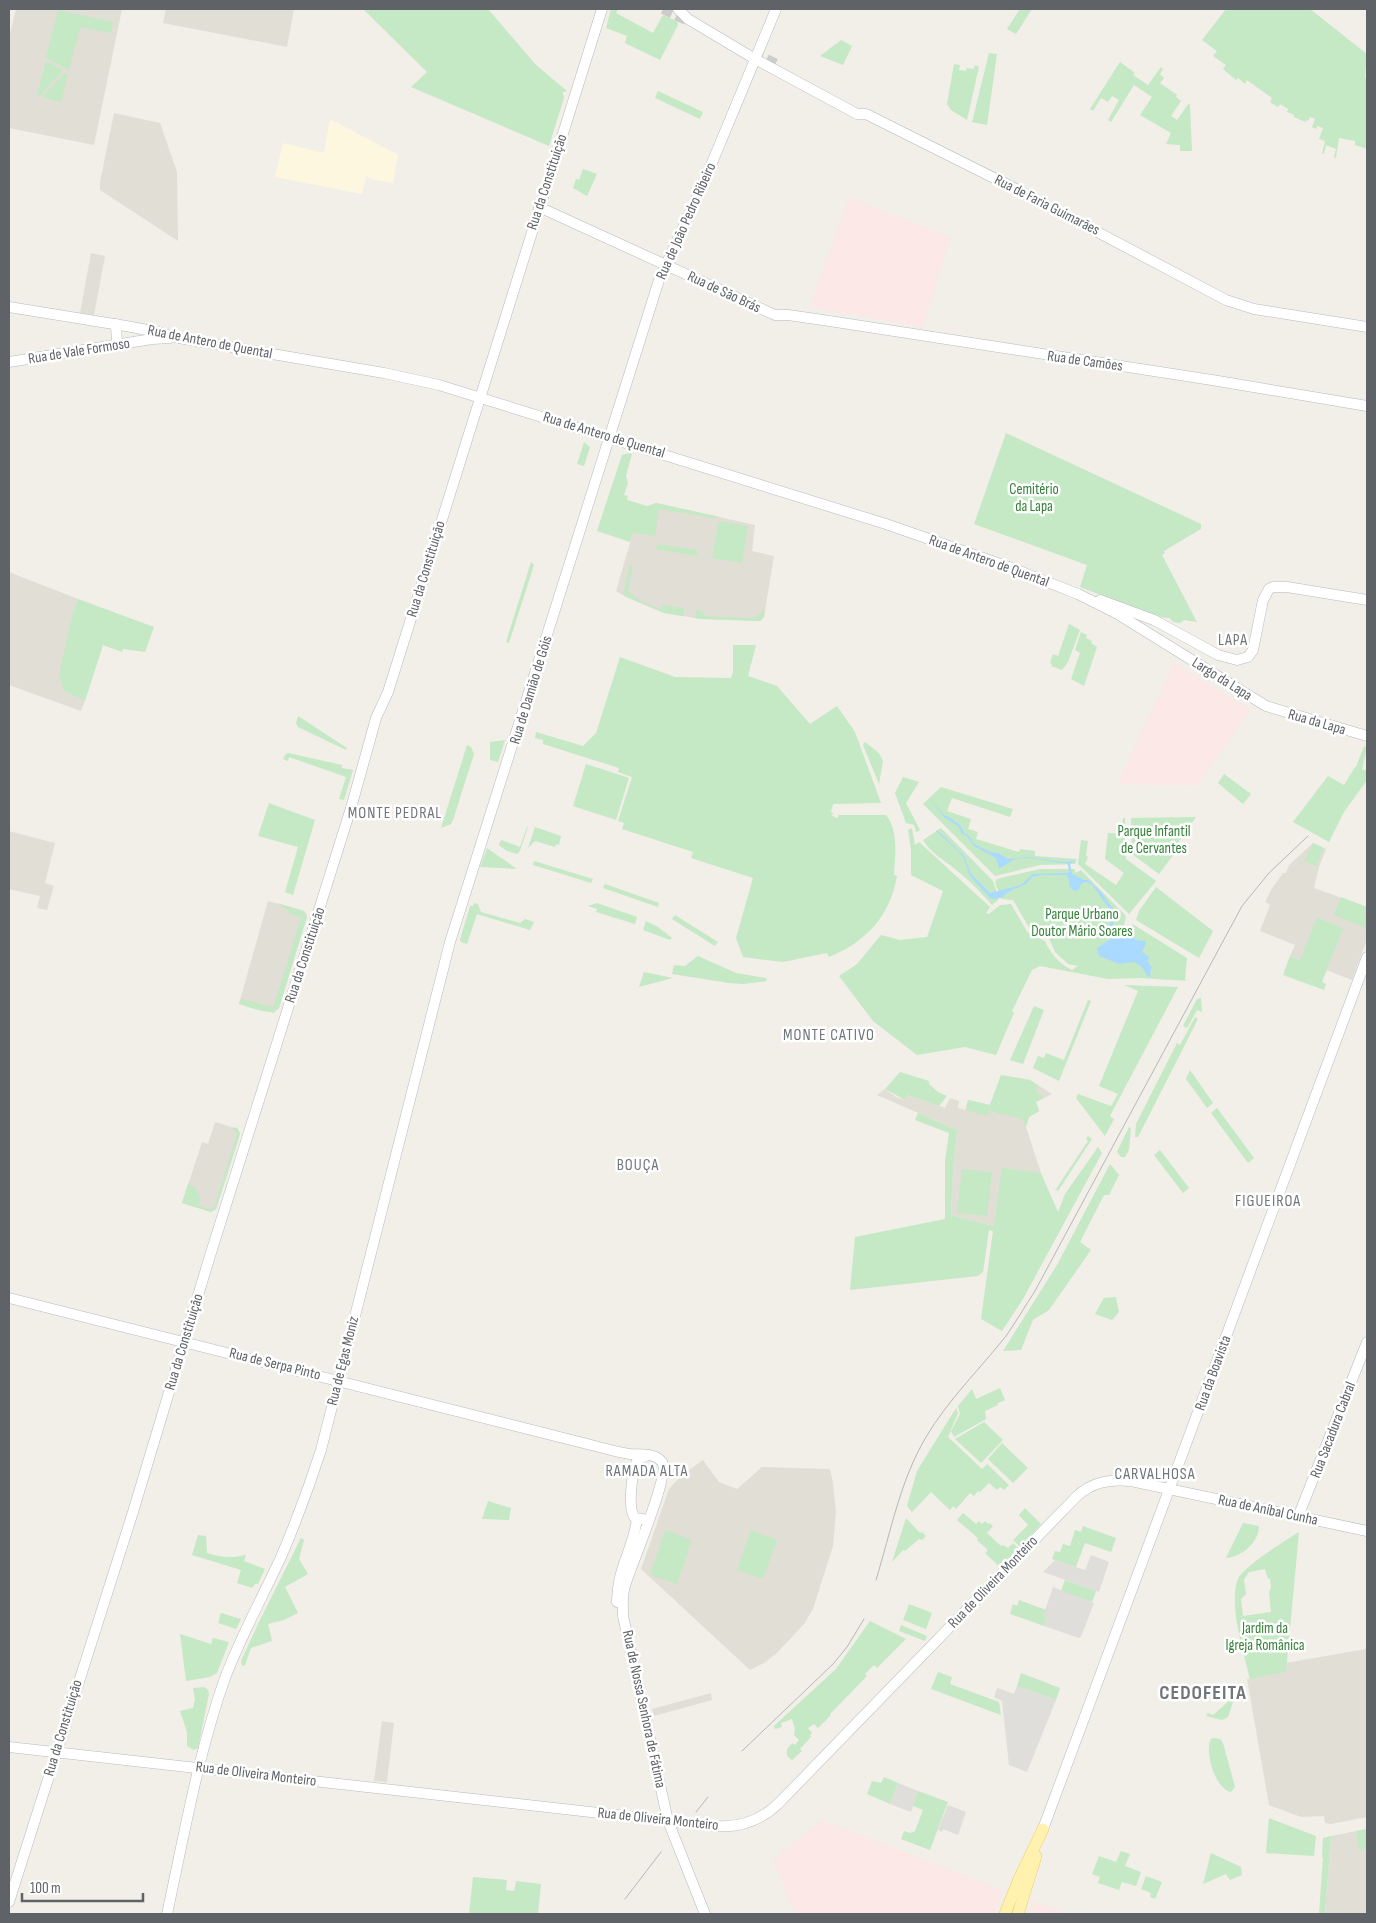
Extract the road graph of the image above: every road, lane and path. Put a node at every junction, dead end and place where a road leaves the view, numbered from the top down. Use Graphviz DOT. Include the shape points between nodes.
graph roads {
  1 [pos="602,9"];
  2 [pos="678,9"];
  3 [pos="776,9"];
  4 [pos="755,59"];
  5 [pos="779,66"];
  6 [pos="866,114"];
  7 [pos="538,207"];
  8 [pos="665,266"];
  9 [pos="9,307"];
  10 [pos="802,317"];
  11 [pos="116,324"];
  12 [pos="1367,327"];
  13 [pos="179,338"];
  14 [pos="118,344"];
  15 [pos="9,362"];
  16 [pos="480,396"];
  17 [pos="1367,406"];
  18 [pos="610,438"];
  19 [pos="1078,594"];
  20 [pos="1367,600"];
  21 [pos="1141,614"];
  22 [pos="1136,627"];
  23 [pos="1206,650"];
  24 [pos="1177,651"];
  25 [pos="1198,663"];
  26 [pos="1266,706"];
  27 [pos="1367,736"];
  28 [pos="450,942"];
  29 [pos="1367,957"];
  30 [pos="9,1298"];
  31 [pos="184,1342"];
  32 [pos="1367,1342"];
  33 [pos="339,1380"];
  34 [pos="628,1454"];
  35 [pos="648,1455"];
  36 [pos="634,1469"];
  37 [pos="1169,1489"];
  38 [pos="650,1515"];
  39 [pos="1298,1517"];
  40 [pos="637,1519"];
  41 [pos="1367,1531"];
  42 [pos="623,1616"];
  43 [pos="9,1747"];
  44 [pos="56,1752"];
  45 [pos="200,1767"];
  46 [pos="668,1821"];
  47 [pos="1043,1829"];
  48 [pos="1021,1890"];
  49 [pos="9,1902"];
  50 [pos="167,1914"];
  51 [pos="705,1914"];
  52 [pos="1005,1914"];
  53 [pos="1018,1914"];
  1 -- 7 [label="main road, Rua da Constituição"];
  2 -- 4 [label="main road, Rua de Faria Guimarães" via="688,19"];
  3 -- 4 [label="main road, Rua de João Pedro Ribeiro"];
  4 -- 6 [label="main road, Rua de Faria Guimarães" via="856,114"];
  4 -- 8 [label="main road, Rua de João Pedro Ribeiro"];
  5 -- 6 [label="main road, Rua de Faria Guimarães"];
  6 -- 12 [label="main road, Rua de Faria Guimarães" via="1226,300 1254,309"];
  7 -- 8 [label="main road, Rua de São Brás"];
  7 -- 16 [label="main road, Rua da Constituição"];
  8 -- 10 [label="main road, Rua de São Brás" via="774,315"];
  8 -- 18 [label="main road, Rua de João Pedro Ribeiro"];
  9 -- 11 [label="main road, Rua de Antero de Quental"];
  10 -- 17 [label="main road, Rua de Camões"];
  11 -- 13 [label="main road, Rua de Antero de Quental"];
  11 -- 14 [label="main road"];
  13 -- 14 [label="main road, Rua de Vale Formoso"];
  13 -- 16 [label="main road, Rua de Antero de Quental" via="384,373"];
  14 -- 15 [label="main road, Rua de Vale Formoso"];
  16 -- 18 [label="main road, Rua de Antero de Quental"];
  16 -- 31 [label="main road, Rua da Constituição" via="388,692 374,725"];
  18 -- 19 [label="main road, Rua de Antero de Quental" via="886,524"];
  18 -- 28 [label="main road, Rua de Damião de Góis"];
  19 -- 21 [label="main road, Rua de Antero de Quental"];
  19 -- 22 [label="main road, Rua de Antero de Quental"];
  20 -- 23 [label="main road, Largo da Lapa" via="1278,586 1269,589 1263,600 1251,654 1236,660"];
  21 -- 22 [label="main road" via="1135,617"];
  21 -- 23 [label="main road, Largo da Lapa"];
  22 -- 24 [label="main road, Rua de Antero de Quental"];
  23 -- 25 [label="main road" via="1201,652"];
  24 -- 25 [label="main road, Largo da Lapa"];
  25 -- 26 [label="main road, Largo da Lapa"];
  26 -- 27 [label="main road, Rua da Lapa"];
  28 -- 33 [label="main road, Rua de Egas Moniz"];
  29 -- 37 [label="main road, Rua da Boavista"];
  30 -- 31 [label="main road, Rua de Serpa Pinto"];
  31 -- 33 [label="main road, Rua de Serpa Pinto"];
  31 -- 44 [label="main road, Rua da Constituição"];
  32 -- 39 [label="main road, Rua Sacadura Cabral"];
  33 -- 34 [label="main road, Rua de Serpa Pinto"];
  33 -- 45 [label="main road, Rua de Egas Moniz" via="307,1494 226,1677"];
  34 -- 35 [label="main road, Rua de Serpa Pinto"];
  34 -- 36 [label="main road"];
  35 -- 36 [label="main road" via="638,1459"];
  35 -- 38 [label="main road, Rua de Nossa Senhora de Fátima" via="660,1460 664,1468"];
  36 -- 40 [label="main road" via="631,1510"];
  37 -- 39 [label="main road, Rua de Aníbal Cunha"];
  37 -- 46 [label="main road, Rua de Oliveira Monteiro" via="1121,1480 1101,1481 1087,1488 768,1812 747,1823 731,1826"];
  37 -- 47 [label="main road, Rua da Boavista"];
  38 -- 40 [label="main road"];
  38 -- 42 [label="main road, Rua de Nossa Senhora de Fátima" via="624,1586"];
  39 -- 41 [label="main road, Rua de Aníbal Cunha"];
  40 -- 42 [label="main road, Rua de Nossa Senhora de Fátima" via="617,1583 618,1604"];
  42 -- 46 [label="main road, Rua de Nossa Senhora de Fátima"];
  43 -- 44 [label="main road, Rua de Oliveira Monteiro"];
  44 -- 45 [label="main road, Rua de Oliveira Monteiro"];
  44 -- 49 [label="main road, Rua da Constituição"];
  45 -- 46 [label="main road, Rua de Oliveira Monteiro"];
  45 -- 50 [label="main road, Rua de Egas Moniz"];
  46 -- 51 [label="main road, Rua de Nossa Senhora de Fátima"];
  47 -- 48 [label="main road"];
  48 -- 52 [label="main road"];
  48 -- 53 [label="main road"];
}
